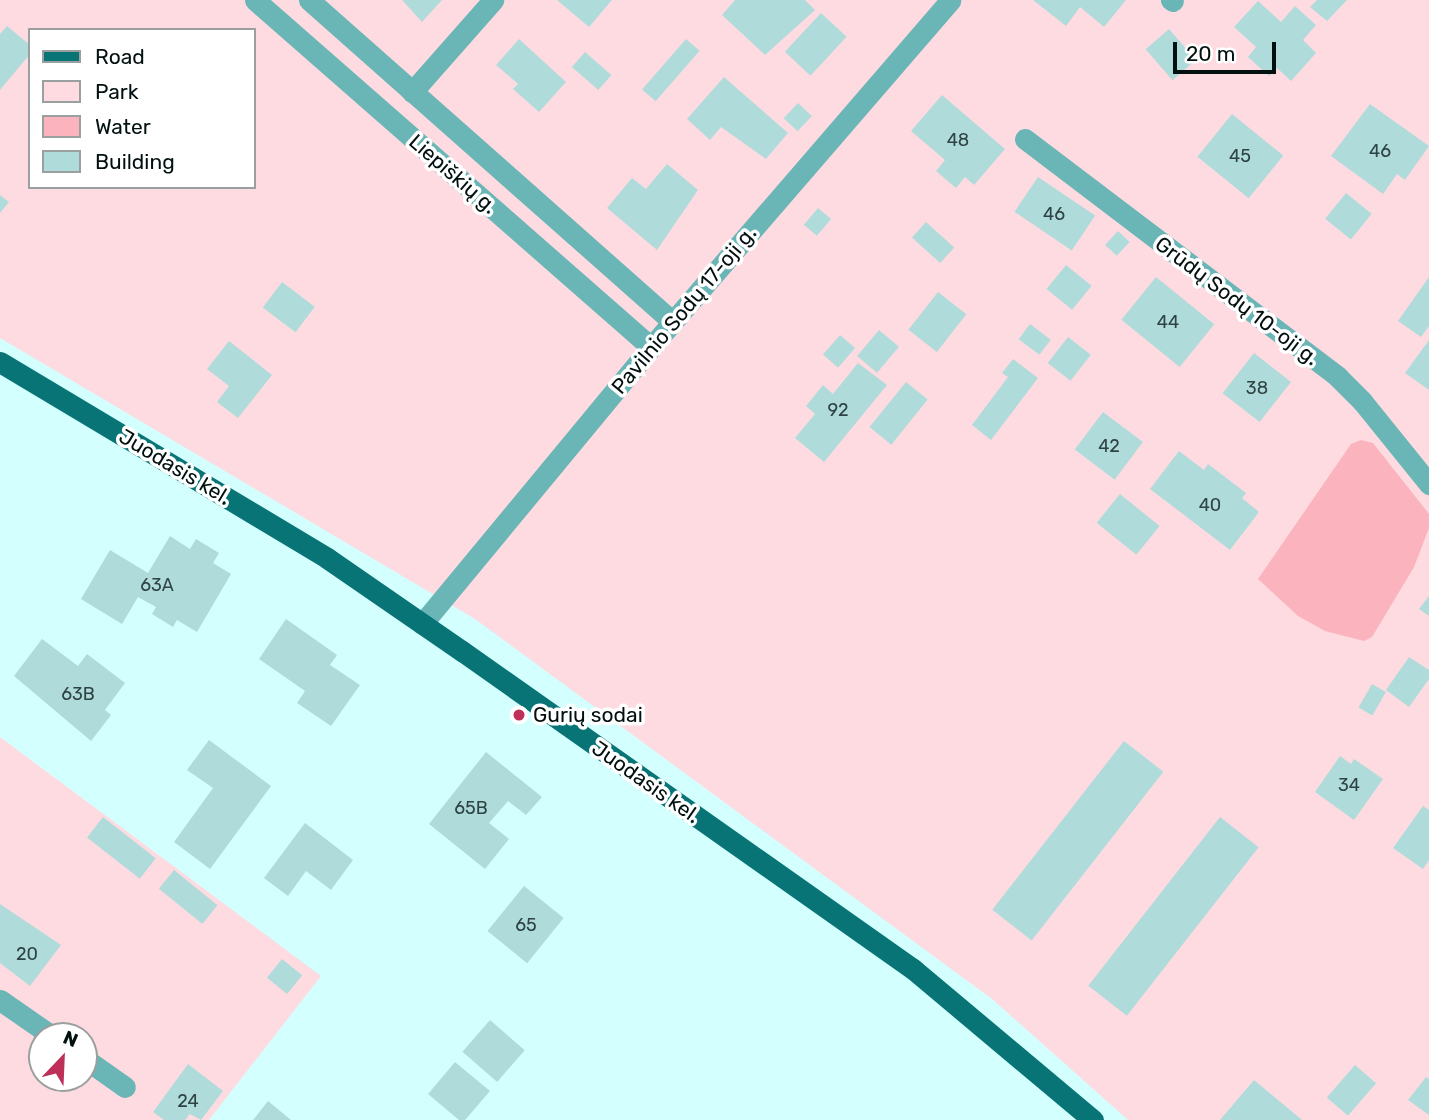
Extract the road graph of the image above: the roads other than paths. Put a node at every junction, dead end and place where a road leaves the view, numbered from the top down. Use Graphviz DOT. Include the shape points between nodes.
graph roads {
  1 [pos="256,0"];
  2 [pos="309,0"];
  3 [pos="493,0"];
  4 [pos="950,0"];
  5 [pos="412,92"];
  6 [pos="1025,139"];
  7 [pos="673,322"];
  8 [pos="651,348"];
  9 [pos="0,362"];
  10 [pos="1429,484"];
  11 [pos="422,624"];
  12 [pos="0,1000"];
  13 [pos="32,1022"];
  14 [pos="98,1068"];
  15 [pos="125,1087"];
  16 [pos="1093,1120"];
  1 -- 8 [label="street, Liepiškių g."];
  2 -- 5 [label="street"];
  3 -- 5 [label="street"];
  4 -- 7 [label="street, Pavilnio Sodų 17-oji g."];
  5 -- 7 [label="street"];
  6 -- 10 [label="street, Grūdų Sodų 10-oji g." via="1338,377"];
  7 -- 8 [label="street, Pavilnio Sodų 17-oji g."];
  8 -- 11 [label="street, Pavilnio Sodų 17-oji g."];
  9 -- 11 [label="main road, Juodasis kel." via="318,552"];
  11 -- 16 [label="main road, Juodasis kel." via="913,969"];
  12 -- 13 [label="street"];
  14 -- 15 [label="street"];
}
